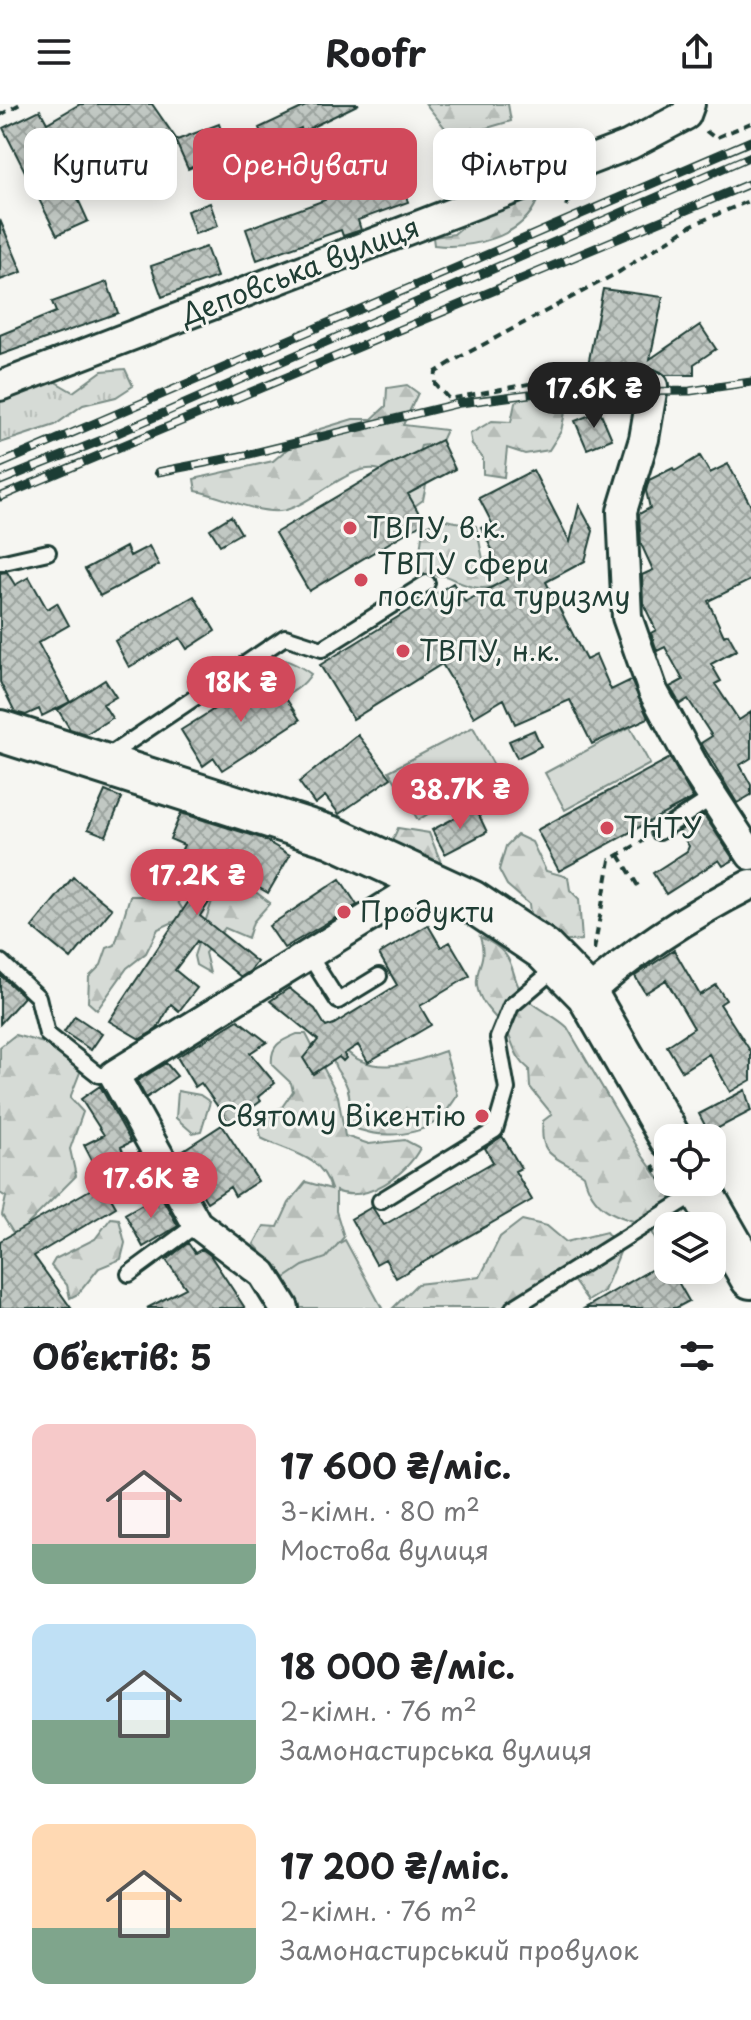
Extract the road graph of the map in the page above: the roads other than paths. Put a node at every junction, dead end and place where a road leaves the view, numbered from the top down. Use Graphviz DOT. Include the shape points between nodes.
graph roads {
  1 [pos="688,110"];
  2 [pos="0,386"];
  3 [pos="653,386"];
  4 [pos="48,552"];
  5 [pos="0,563"];
  6 [pos="427,583"];
  7 [pos="0,731"];
  8 [pos="98,764"];
  9 [pos="713,797"];
  10 [pos="659,832"];
  11 [pos="751,855"];
  12 [pos="421,876"];
  13 [pos="751,884"];
  14 [pos="309,955"];
  15 [pos="576,958"];
  16 [pos="1,962"];
  17 [pos="379,976"];
  18 [pos="587,994"];
  19 [pos="114,1075"];
  20 [pos="662,1124"];
  21 [pos="683,1196"];
  22 [pos="704,1196"];
  23 [pos="380,1201"];
  24 [pos="197,1224"];
  25 [pos="129,1274"];
  26 [pos="751,1278"];
  27 [pos="284,1308"];
  28 [pos="513,1308"];
  1 -- 2 [label="street, Деповська вулиця" via="629,145"];
  3 -- 9 [label="street" via="644,439 622,511 627,617 653,691"];
  4 -- 5 [label="lane"];
  6 -- 8 [label="lane" via="322,649 285,637"];
  7 -- 8 [label="main road"];
  8 -- 12 [label="main road" via="332,837"];
  9 -- 10 [label="lane"];
  9 -- 11 [label="street"];
  12 -- 14 [label="street" via="410,892"];
  12 -- 15 [label="main road" via="506,922 543,949"];
  13 -- 18 [label="street" via="699,911"];
  14 -- 17 [label="lane" via="338,1001"];
  14 -- 19 [label="street"];
  15 -- 18 [label="main road"];
  15 -- 23 [label="lane" via="511,1006 498,1038 507,1089 495,1130"];
  16 -- 19 [label="lane" via="38,997 47,1034 99,1075"];
  18 -- 20 [label="main road"];
  19 -- 24 [label="street"];
  21 -- 28 [label="lane"];
  22 -- 26 [label="main road"];
  24 -- 25 [label="lane"];
  24 -- 27 [label="street" via="263,1274"];
}
